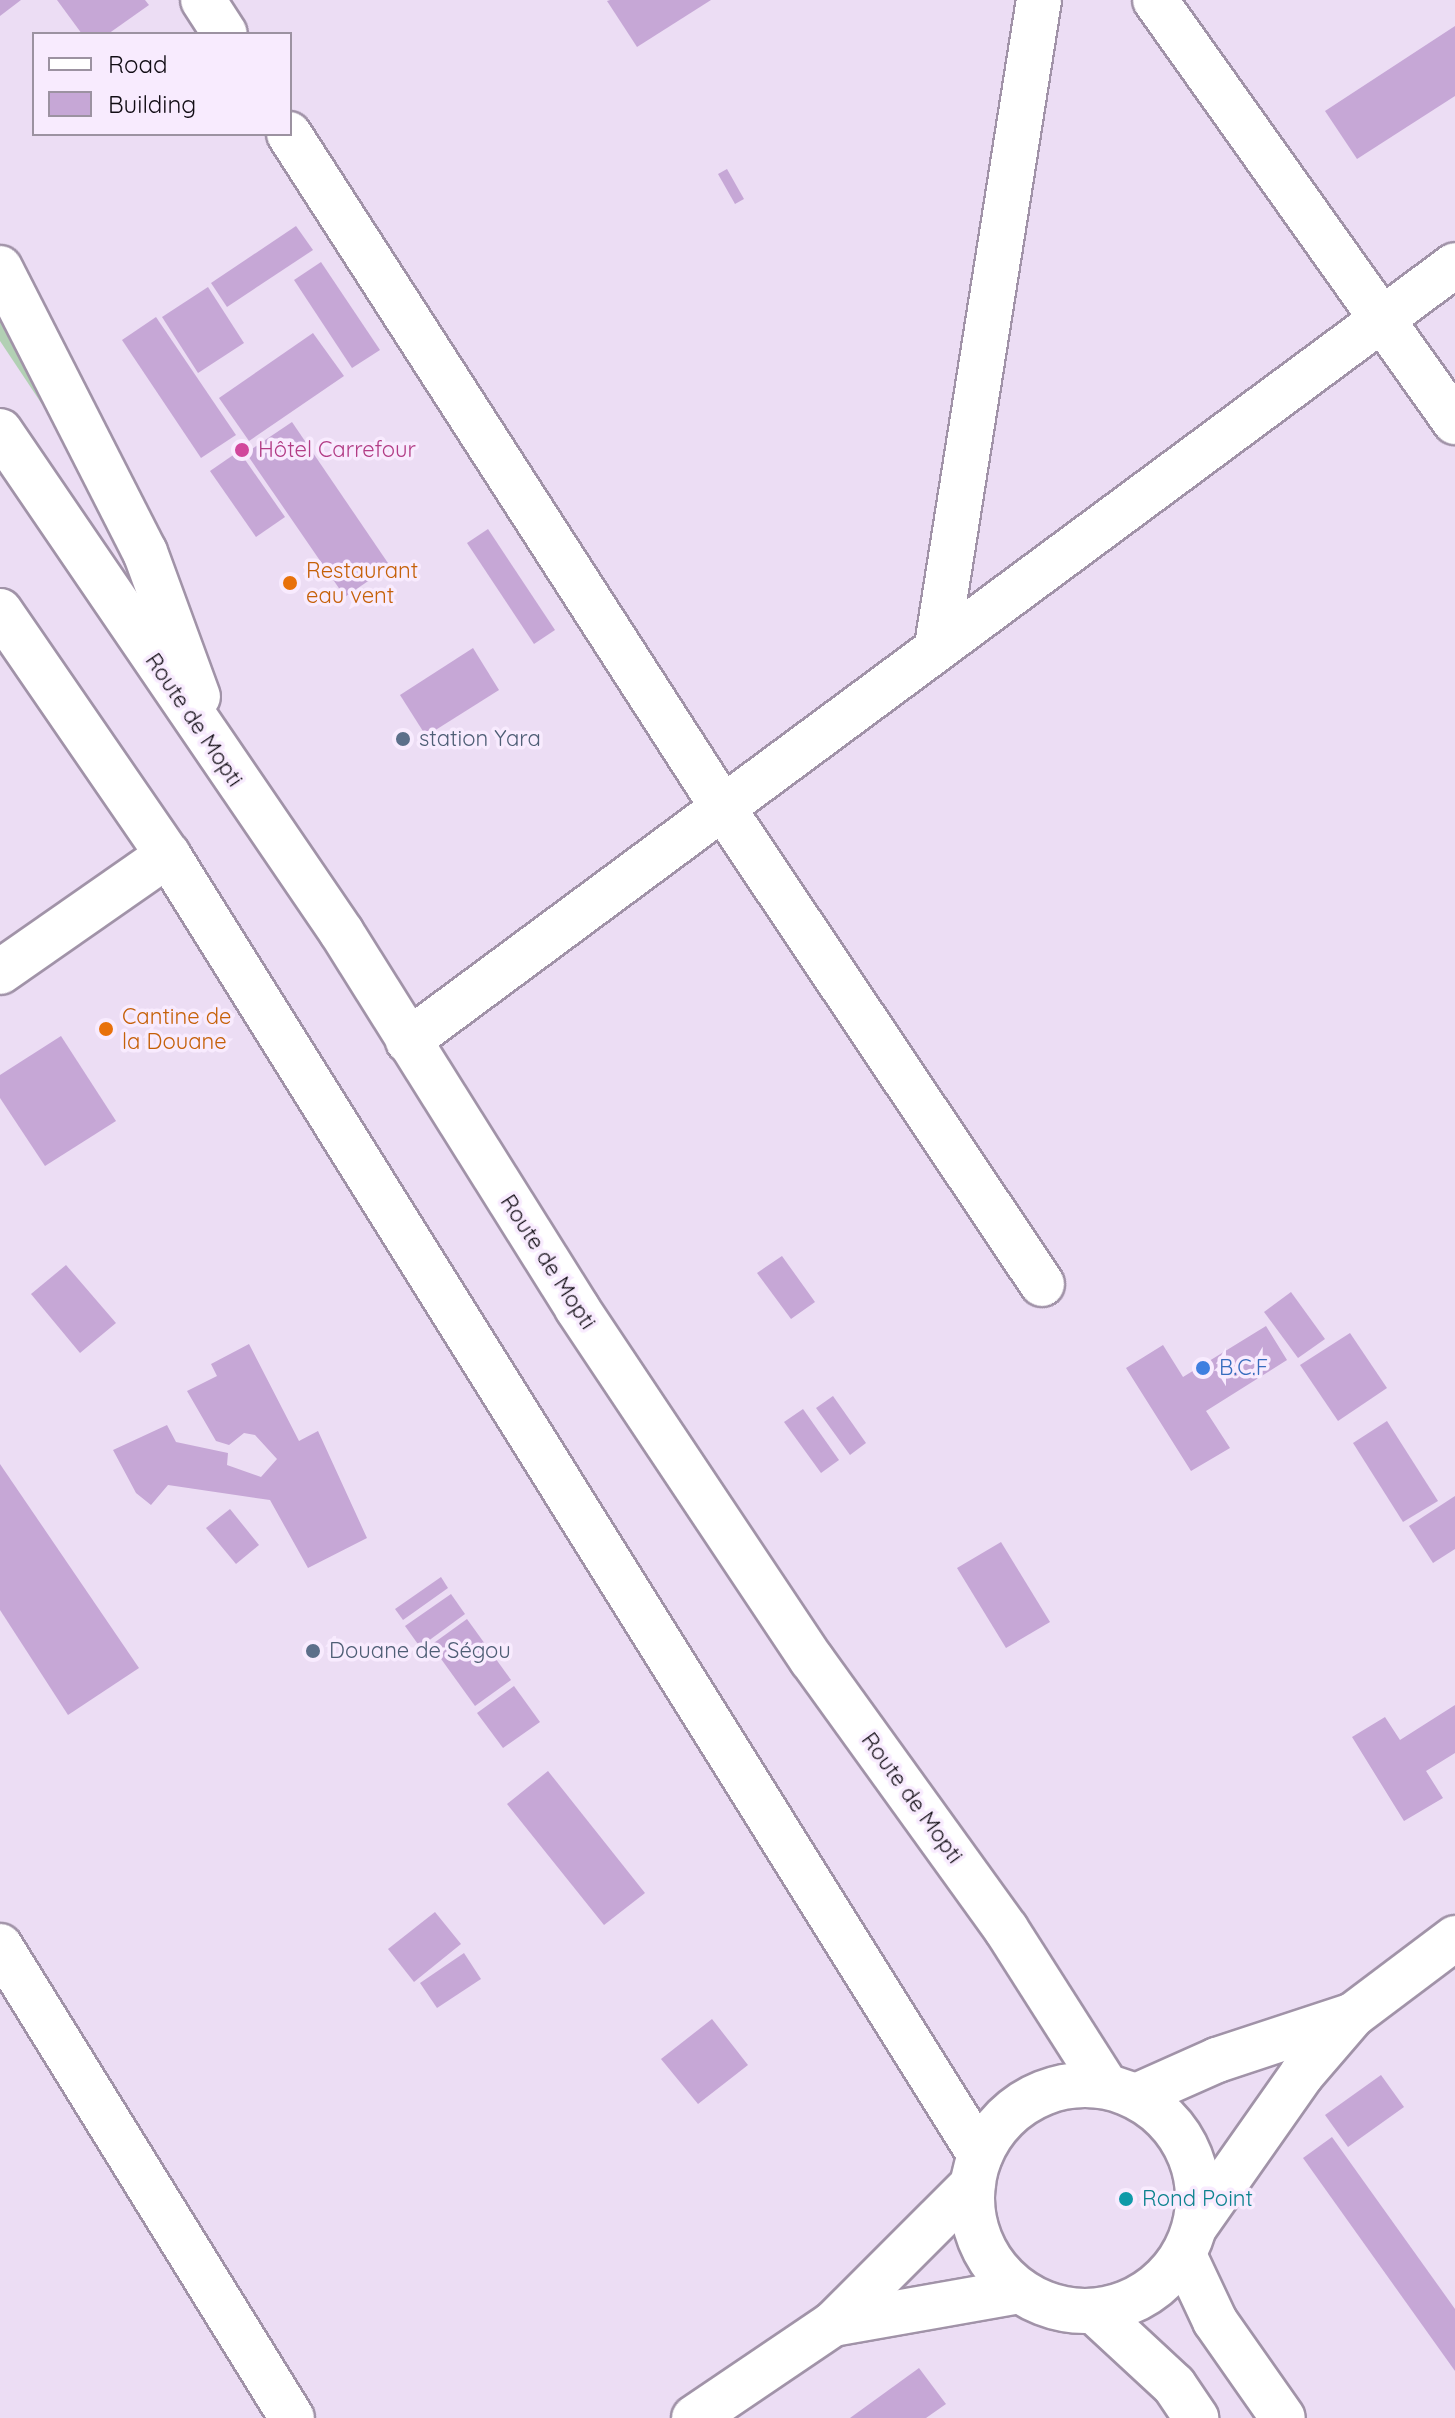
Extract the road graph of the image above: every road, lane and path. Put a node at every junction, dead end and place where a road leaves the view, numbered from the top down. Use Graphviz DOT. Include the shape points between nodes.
graph roads {
  1 [pos="203,0"];
  2 [pos="1039,0"];
  3 [pos="1155,0"];
  4 [pos="224,32"];
  5 [pos="290,136"];
  6 [pos="1455,265"];
  7 [pos="0,268"];
  8 [pos="1382,319"];
  9 [pos="1455,422"];
  10 [pos="0,431"];
  11 [pos="0,611"];
  12 [pos="937,646"];
  13 [pos="222,763"];
  14 [pos="723,808"];
  15 [pos="168,855"];
  16 [pos="0,972"];
  17 [pos="408,1041"];
  18 [pos="1042,1284"];
  19 [pos="1455,1938"];
  20 [pos="0,1946"];
  21 [pos="1353,2015"];
  22 [pos="1121,2091"];
  23 [pos="976,2170"];
  24 [pos="1190,2240"];
  25 [pos="1020,2291"];
  26 [pos="1094,2311"];
  27 [pos="833,2324"];
  28 [pos="292,2418"];
  29 [pos="694,2418"];
  30 [pos="1196,2418"];
  31 [pos="1283,2418"];
  1 -- 4 [label="main road"];
  2 -- 12 [label="main road"];
  3 -- 8 [label="main road"];
  5 -- 14 [label="main road"];
  6 -- 8 [label="main road"];
  7 -- 13 [label="main road" via="145,552"];
  8 -- 9 [label="main road"];
  8 -- 12 [label="main road"];
  10 -- 13 [label="main road, Route de Mopti"];
  11 -- 15 [label="main road"];
  12 -- 14 [label="main road"];
  13 -- 17 [label="main road, Route de Mopti" via="342,933"];
  14 -- 17 [label="main road"];
  14 -- 18 [label="main road"];
  15 -- 16 [label="main road"];
  15 -- 23 [label="main road"];
  17 -- 22 [label="main road, Route de Mopti" via="585,1321 812,1660"];
  19 -- 21 [label="main road"];
  20 -- 28 [label="main road"];
  21 -- 22 [label="main road"];
  21 -- 24 [label="main road" via="1302,2074"];
  22 -- 23 [label="main road" via="1075,2085 1044,2091 1017,2106"];
  22 -- 24 [label="main road" via="1181,2136 1199,2194"];
  23 -- 25 [label="main road" via="973,2215 982,2244"];
  23 -- 27 [label="main road"];
  24 -- 26 [label="main road" via="1161,2283 1129,2303"];
  24 -- 31 [label="main road" via="1215,2321"];
  25 -- 26 [label="main road" via="1056,2307"];
  25 -- 27 [label="main road"];
  26 -- 30 [label="main road" via="1174,2385"];
  27 -- 29 [label="main road"];
}
